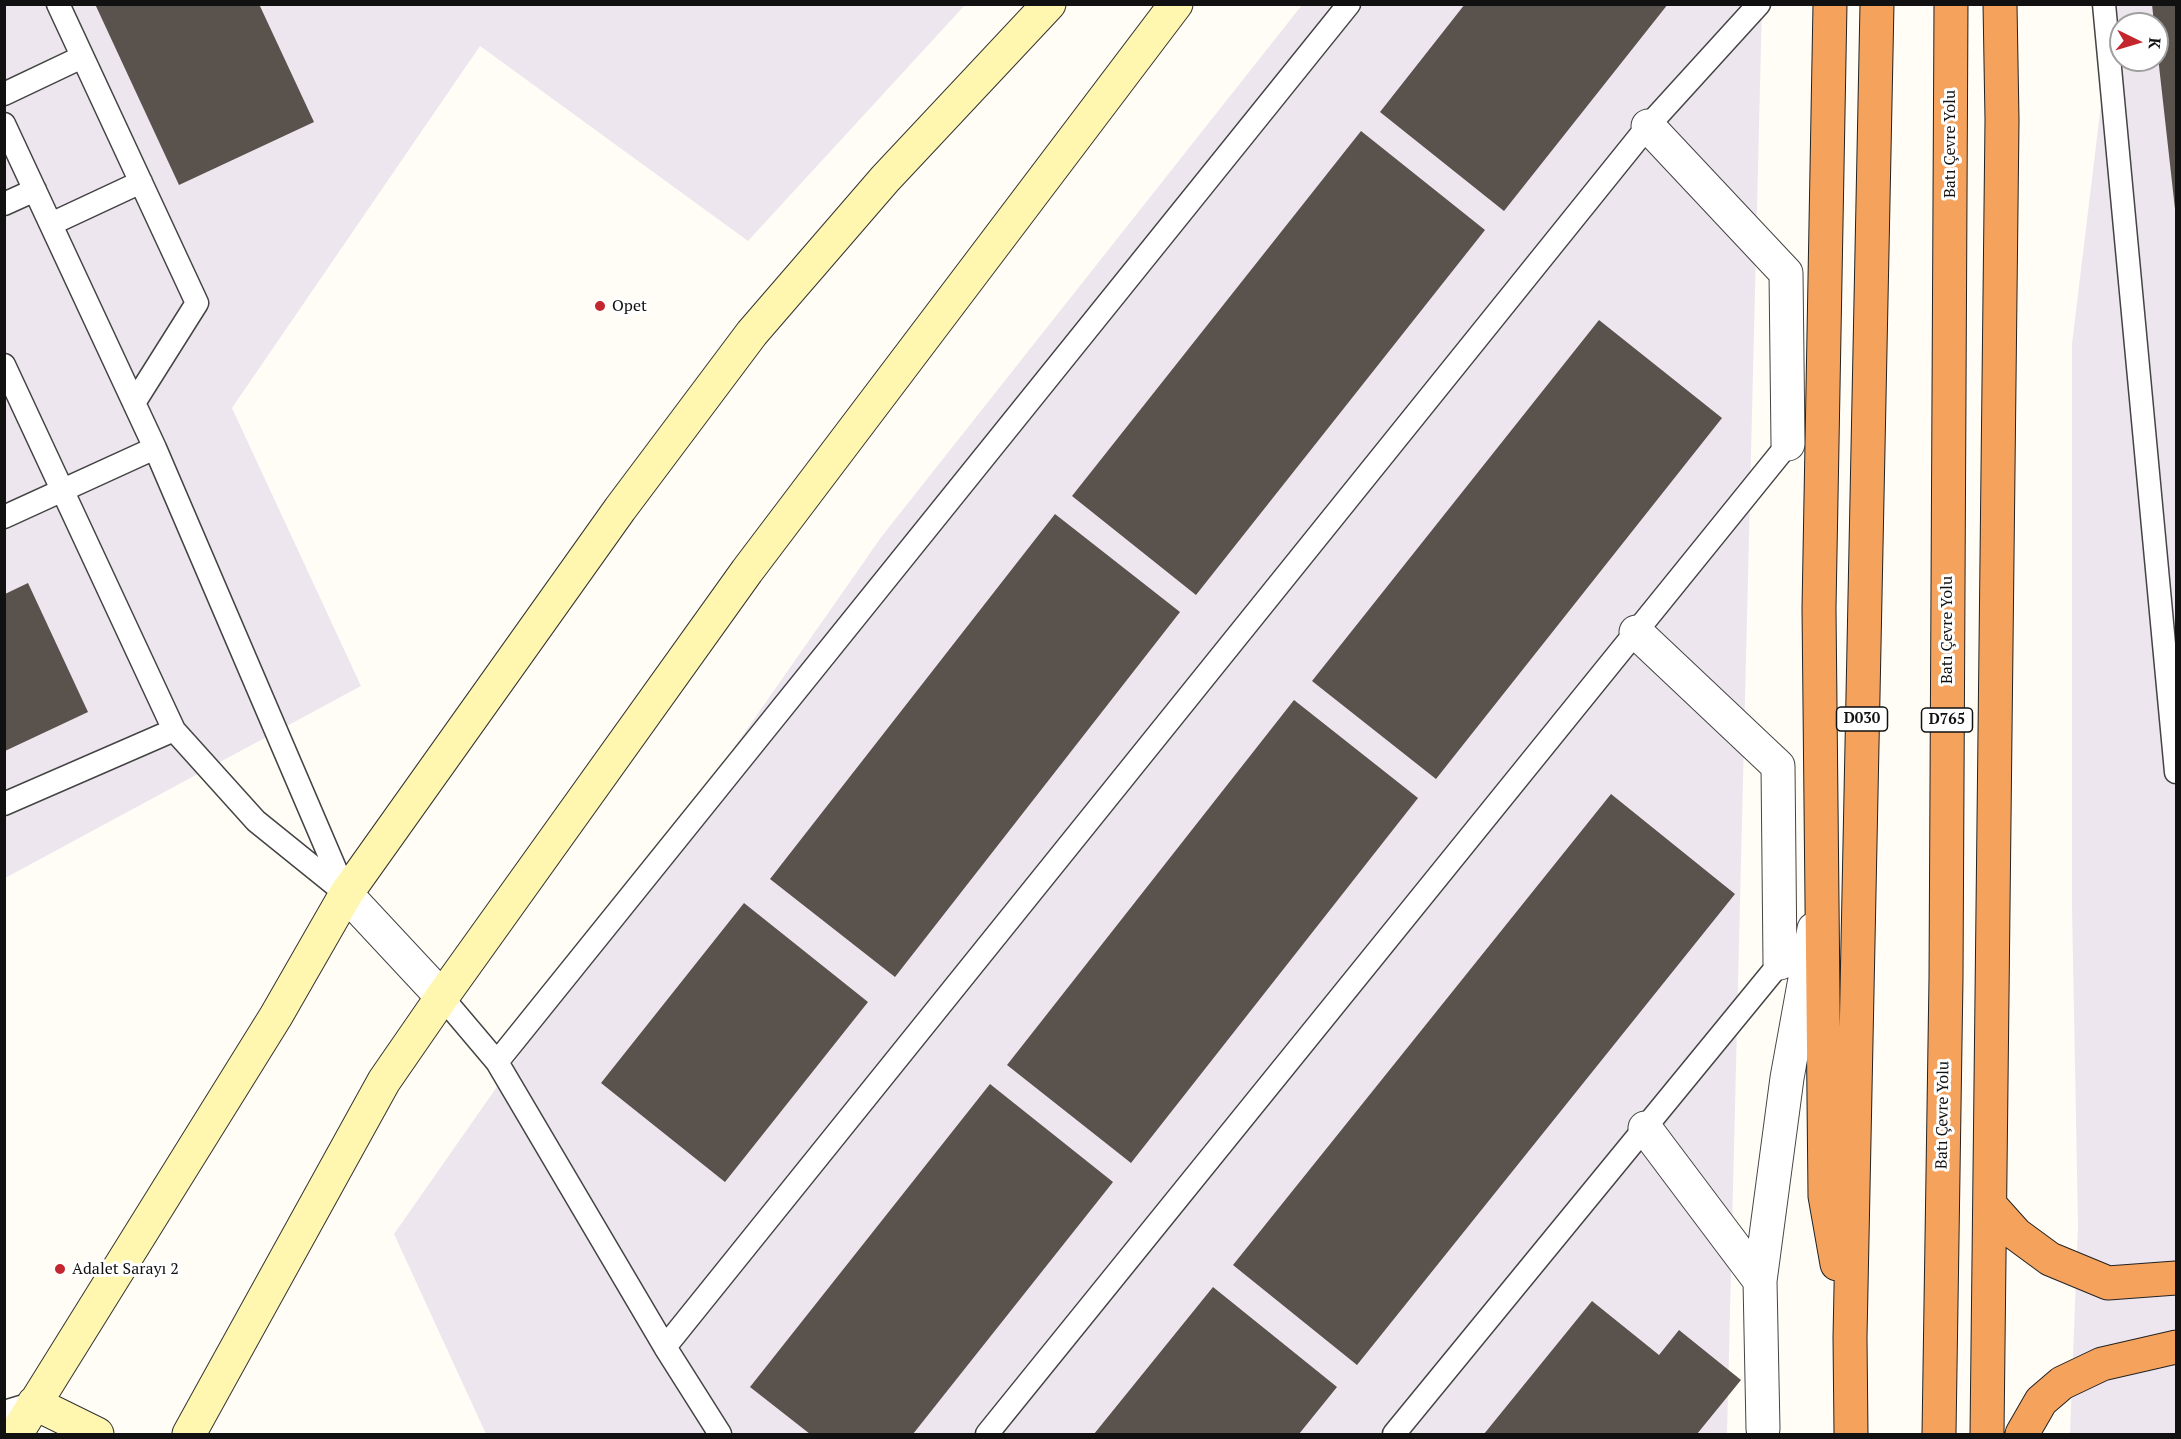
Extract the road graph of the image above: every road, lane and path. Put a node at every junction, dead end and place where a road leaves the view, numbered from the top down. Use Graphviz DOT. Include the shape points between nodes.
graph roads {
  1 [pos="58,4"];
  2 [pos="1049,4"];
  3 [pos="1176,4"];
  4 [pos="1349,4"];
  5 [pos="1759,4"];
  6 [pos="1830,4"];
  7 [pos="1877,4"];
  8 [pos="1951,4"];
  9 [pos="2000,4"];
  10 [pos="2104,4"];
  11 [pos="82,57"];
  12 [pos="4,94"];
  13 [pos="4,124"];
  14 [pos="1648,126"];
  15 [pos="141,182"];
  16 [pos="35,190"];
  17 [pos="4,204"];
  18 [pos="51,224"];
  19 [pos="4,365"];
  20 [pos="134,403"];
  21 [pos="1788,444"];
  22 [pos="156,448"];
  23 [pos="63,491"];
  24 [pos="4,517"];
  25 [pos="1636,632"];
  26 [pos="174,730"];
  27 [pos="2176,772"];
  28 [pos="4,804"];
  29 [pos="1821,891"];
  30 [pos="346,894"];
  31 [pos="1780,963"];
  32 [pos="441,997"];
  33 [pos="497,1062"];
  34 [pos="1645,1128"];
  35 [pos="1990,1205"];
  36 [pos="2176,1278"];
  37 [pos="1760,1281"];
  38 [pos="1850,1337"];
  39 [pos="665,1347"];
  40 [pos="2176,1347"];
  41 [pos="19,1408"];
  42 [pos="1761,1432"];
  43 [pos="16,1434"];
  44 [pos="98,1434"];
  45 [pos="189,1434"];
  46 [pos="720,1434"];
  47 [pos="987,1434"];
  48 [pos="1394,1434"];
  49 [pos="1851,1434"];
  50 [pos="1939,1434"];
  51 [pos="1988,1434"];
  52 [pos="2022,1434"];
  1 -- 11 [label="lane"];
  2 -- 30 [label="main road" via="885,179 752,333 620,509"];
  3 -- 32 [label="main road" via="747,572"];
  4 -- 33 [label="lane"];
  5 -- 14 [label="lane"];
  6 -- 29 [label="highway" via="1819,608"];
  7 -- 38 [label="highway, D030"];
  8 -- 50 [label="highway, Batı Çevre Yolu / D765" via="1946,966"];
  9 -- 35 [label="highway"];
  10 -- 27 [label="lane"];
  11 -- 12 [label="lane"];
  11 -- 15 [label="lane"];
  13 -- 16 [label="lane"];
  14 -- 21 [label="street" via="1786,273"];
  14 -- 39 [label="lane"];
  15 -- 18 [label="lane"];
  15 -- 20 [label="lane" via="197,303"];
  16 -- 17 [label="lane"];
  16 -- 18 [label="lane"];
  18 -- 20 [label="lane"];
  19 -- 23 [label="lane"];
  20 -- 22 [label="lane"];
  21 -- 25 [label="lane"];
  22 -- 23 [label="lane"];
  22 -- 30 [label="lane"];
  23 -- 24 [label="lane"];
  23 -- 26 [label="lane"];
  25 -- 31 [label="street" via="1778,766"];
  25 -- 47 [label="lane"];
  26 -- 28 [label="lane"];
  26 -- 30 [label="lane" via="256,821"];
  29 -- 37 [label="street" via="1787,1078"];
  29 -- 38 [label="highway" via="1825,1196"];
  30 -- 32 [label="street"];
  30 -- 41 [label="main road" via="276,1016"];
  31 -- 34 [label="lane"];
  32 -- 33 [label="lane"];
  32 -- 45 [label="main road" via="384,1082"];
  33 -- 39 [label="lane"];
  34 -- 37 [label="street"];
  34 -- 48 [label="lane"];
  35 -- 36 [label="highway" via="2016,1234 2050,1259 2108,1283"];
  35 -- 51 [label="highway"];
  37 -- 42 [label="street"];
  38 -- 49 [label="highway, D030"];
  39 -- 46 [label="lane"];
  40 -- 52 [label="highway" via="2102,1364 2062,1383 2041,1401"];
  41 -- 43 [label="main road"];
  41 -- 44 [label="main road"];
}
